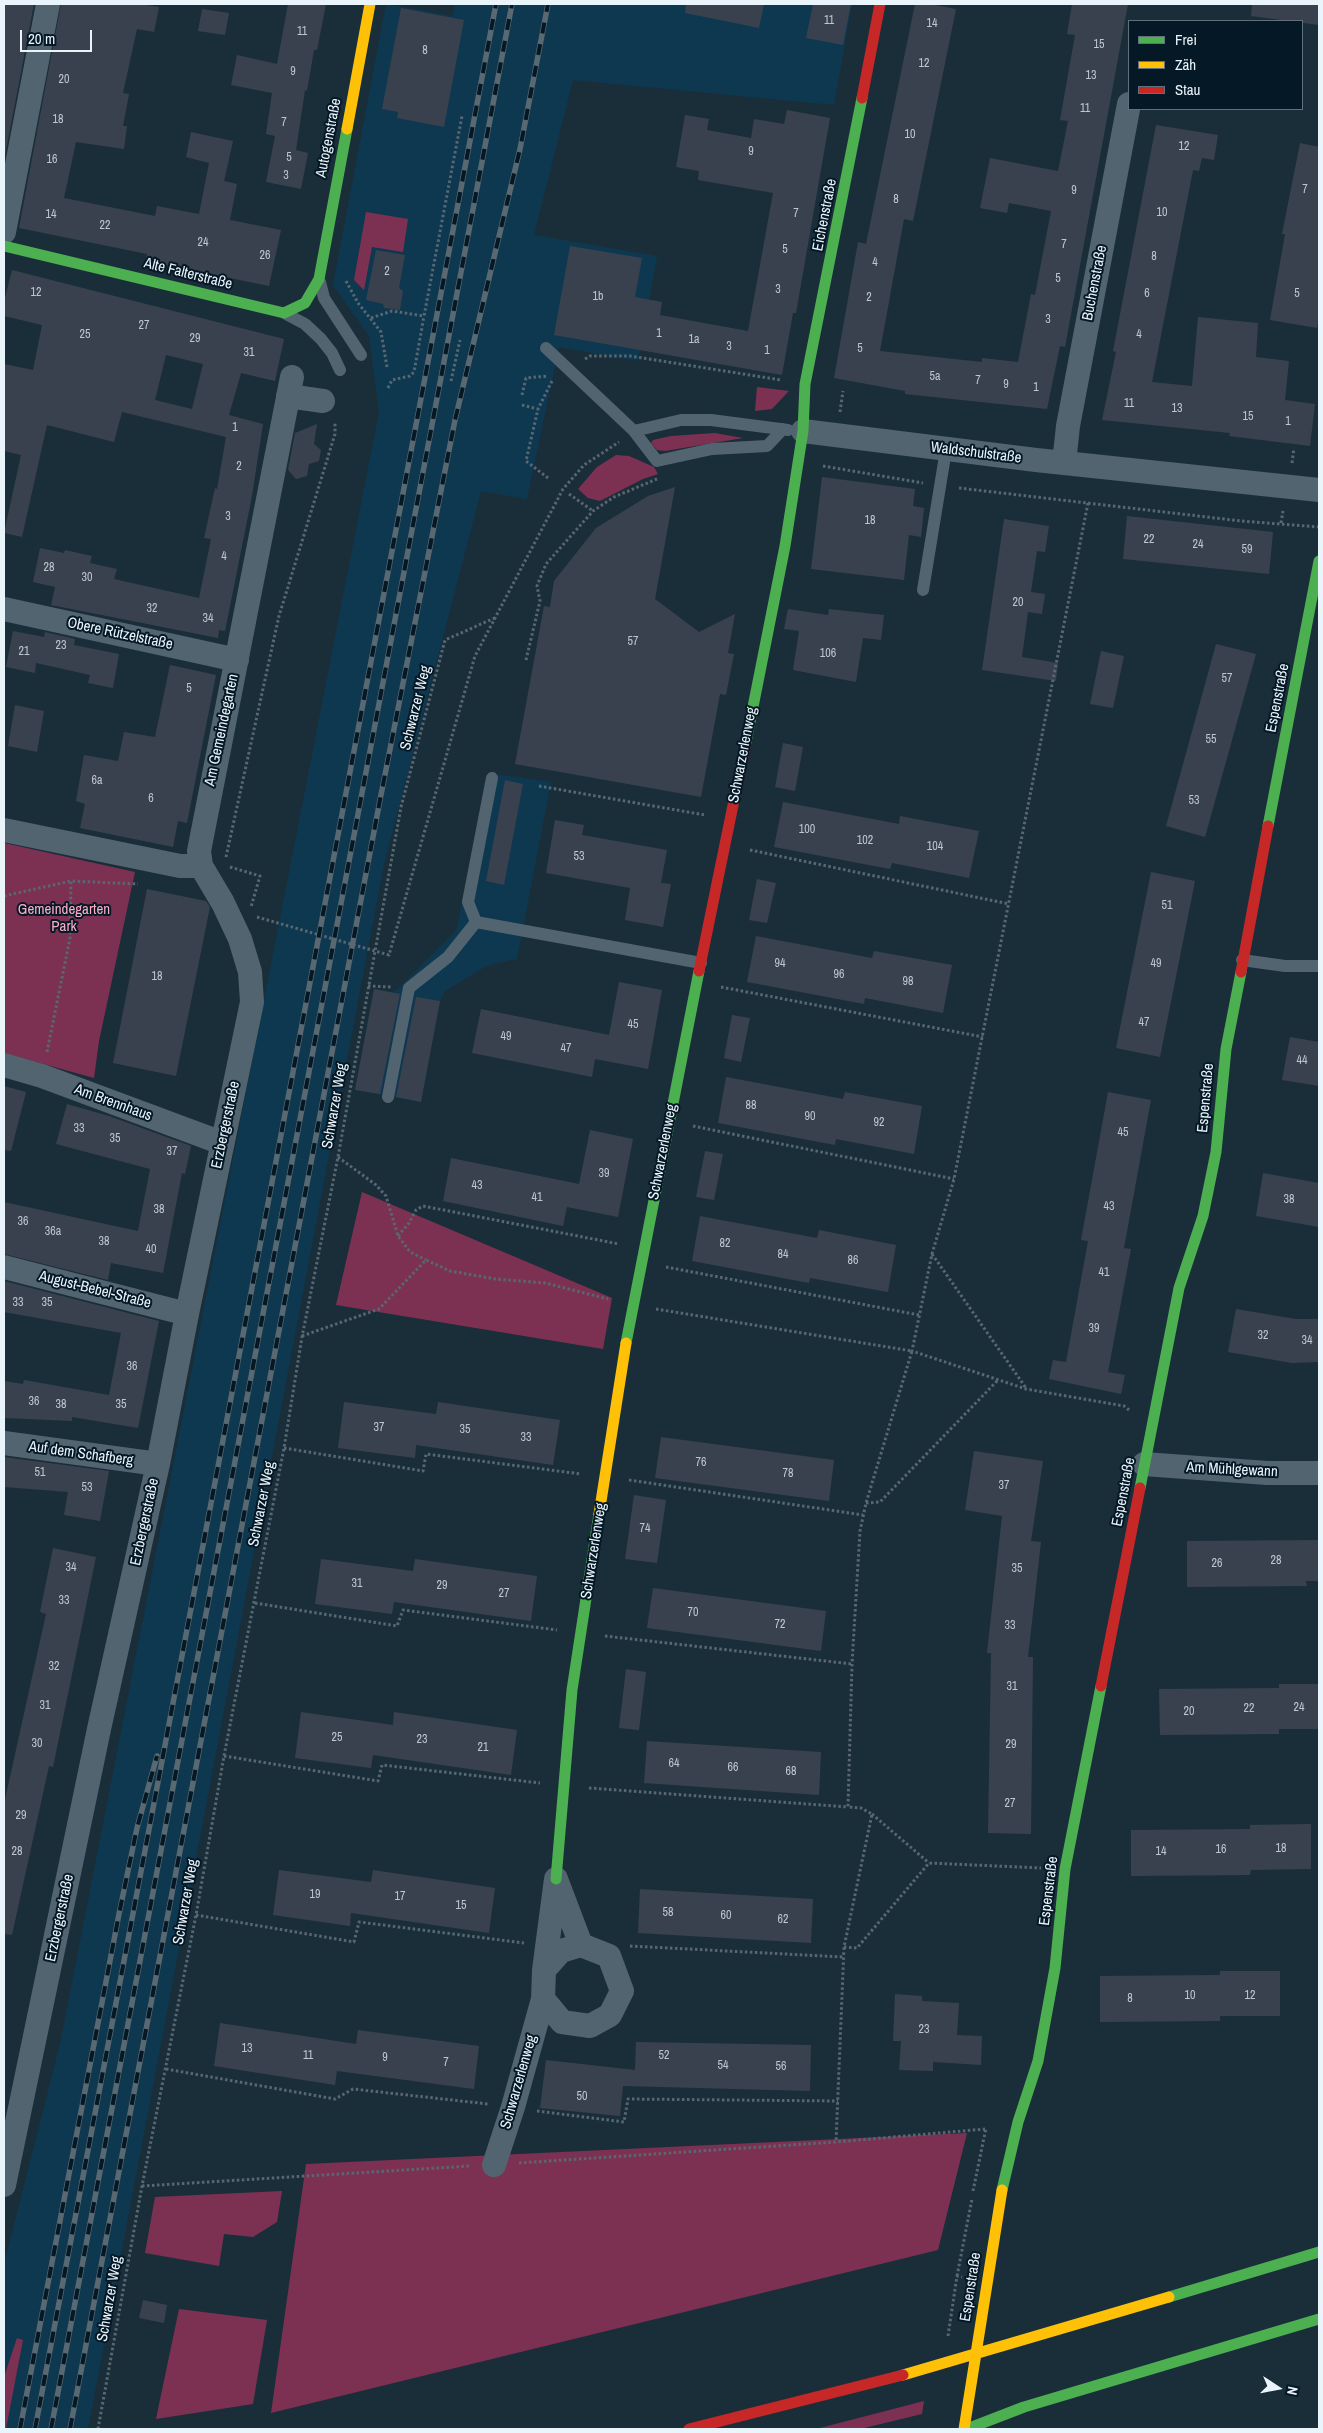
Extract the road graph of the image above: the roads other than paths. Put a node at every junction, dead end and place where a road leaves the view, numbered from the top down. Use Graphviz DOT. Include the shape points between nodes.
graph roads {
  1 [pos="48,4"];
  2 [pos="370,4"];
  3 [pos="880,4"];
  4 [pos="1128,109"];
  5 [pos="4,232"];
  6 [pos="4,246"];
  7 [pos="319,279"];
  8 [pos="284,313"];
  9 [pos="546,348"];
  10 [pos="361,355"];
  11 [pos="340,370"];
  12 [pos="323,401"];
  13 [pos="793,430"];
  14 [pos="634,431"];
  15 [pos="946,450"];
  16 [pos="1064,463"];
  17 [pos="1319,490"];
  18 [pos="1319,562"];
  19 [pos="923,590"];
  20 [pos="4,609"];
  21 [pos="237,660"];
  22 [pos="492,778"];
  23 [pos="4,830"];
  24 [pos="201,866"];
  25 [pos="476,922"];
  26 [pos="1242,960"];
  27 [pos="701,963"];
  28 [pos="1319,966"];
  29 [pos="4,1065"];
  30 [pos="388,1097"];
  31 [pos="222,1143"];
  32 [pos="4,1267"];
  33 [pos="186,1314"];
  34 [pos="4,1444"];
  35 [pos="158,1464"];
  36 [pos="1144,1464"];
  37 [pos="1319,1473"];
  38 [pos="556,1878"];
  39 [pos="582,1945"];
  40 [pos="544,1970"];
  41 [pos="543,1999"];
  42 [pos="494,2164"];
  43 [pos="4,2185"];
  44 [pos="1319,2252"];
  45 [pos="1319,2319"];
  46 [pos="689,2429"];
  47 [pos="965,2429"];
  1 -- 5 [label="street"];
  2 -- 7 [label="main road, Autogenstraße"];
  3 -- 13 [label="main road, Eichenstraße" via="827,282"];
  4 -- 16 [label="street, Buchenstraße" via="1068,426"];
  6 -- 8 [label="main road, Alte Falterstraße"];
  7 -- 8 [label="main road, Autogenstraße" via="305,303"];
  7 -- 10 [label="lane, Autogenstraße" via="324,298"];
  8 -- 11 [label="lane, Alte Falterstraße" via="305,324 321,339"];
  9 -- 14 [label="lane"];
  12 -- 21 [label="street, Am Gemeindegarten" via="290,387"];
  13 -- 14 [label="lane, Waldschulstraße" via="711,420 681,420"];
  13 -- 14 [label="lane" via="766,446 712,449 657,460"];
  13 -- 15 [label="street, Waldschulstraße"];
  13 -- 27 [label="main road, Schwarzerlenweg" via="784,546"];
  15 -- 16 [label="street, Waldschulstraße"];
  15 -- 19 [label="lane"];
  16 -- 17 [label="street, Waldschulstraße"];
  18 -- 26 [label="main road, Espenstraße"];
  20 -- 21 [label="street, Obere Rützelstraße"];
  21 -- 24 [label="street, Am Gemeindegarten" via="200,837"];
  22 -- 25 [label="lane" via="468,902"];
  23 -- 24 [label="street" via="180,866"];
  24 -- 31 [label="street, Erzbergerstraße" via="240,939 250,972 252,1002"];
  25 -- 27 [label="lane"];
  25 -- 30 [label="lane" via="448,957 409,988"];
  26 -- 28 [label="lane" via="1284,966"];
  26 -- 36 [label="main road, Espenstraße" via="1226,1049 1216,1152 1203,1216 1179,1288"];
  27 -- 38 [label="main road, Schwarzerlenweg" via="632,1305 580,1633"];
  29 -- 31 [label="street, Am Brennhaus"];
  31 -- 33 [label="street, Erzbergerstraße"];
  32 -- 33 [label="street, August-Bebel-Straße"];
  33 -- 35 [label="street, Erzbergerstraße"];
  34 -- 35 [label="street, Auf dem Schafberg"];
  35 -- 43 [label="street, Erzbergerstraße"];
  36 -- 37 [label="street, Am Mühlgewann" via="1267,1473"];
  36 -- 47 [label="main road, Espenstraße" via="1065,1869 1055,1968 1038,2061 1018,2122 1000,2200"];
  38 -- 39 [label="street, Schwarzerlenweg"];
  38 -- 40 [label="street, Schwarzerlenweg"];
  39 -- 40 [label="street" via="561,1951"];
  39 -- 41 [label="street" via="609,1956 622,1991 610,2015 590,2026 562,2022"];
  40 -- 41 [label="street, Schwarzerlenweg"];
  41 -- 42 [label="street, Schwarzerlenweg"];
  44 -- 46 [label="main road" via="919,2372"];
  45 -- 47 [label="main road" via="1024,2407"];
}
